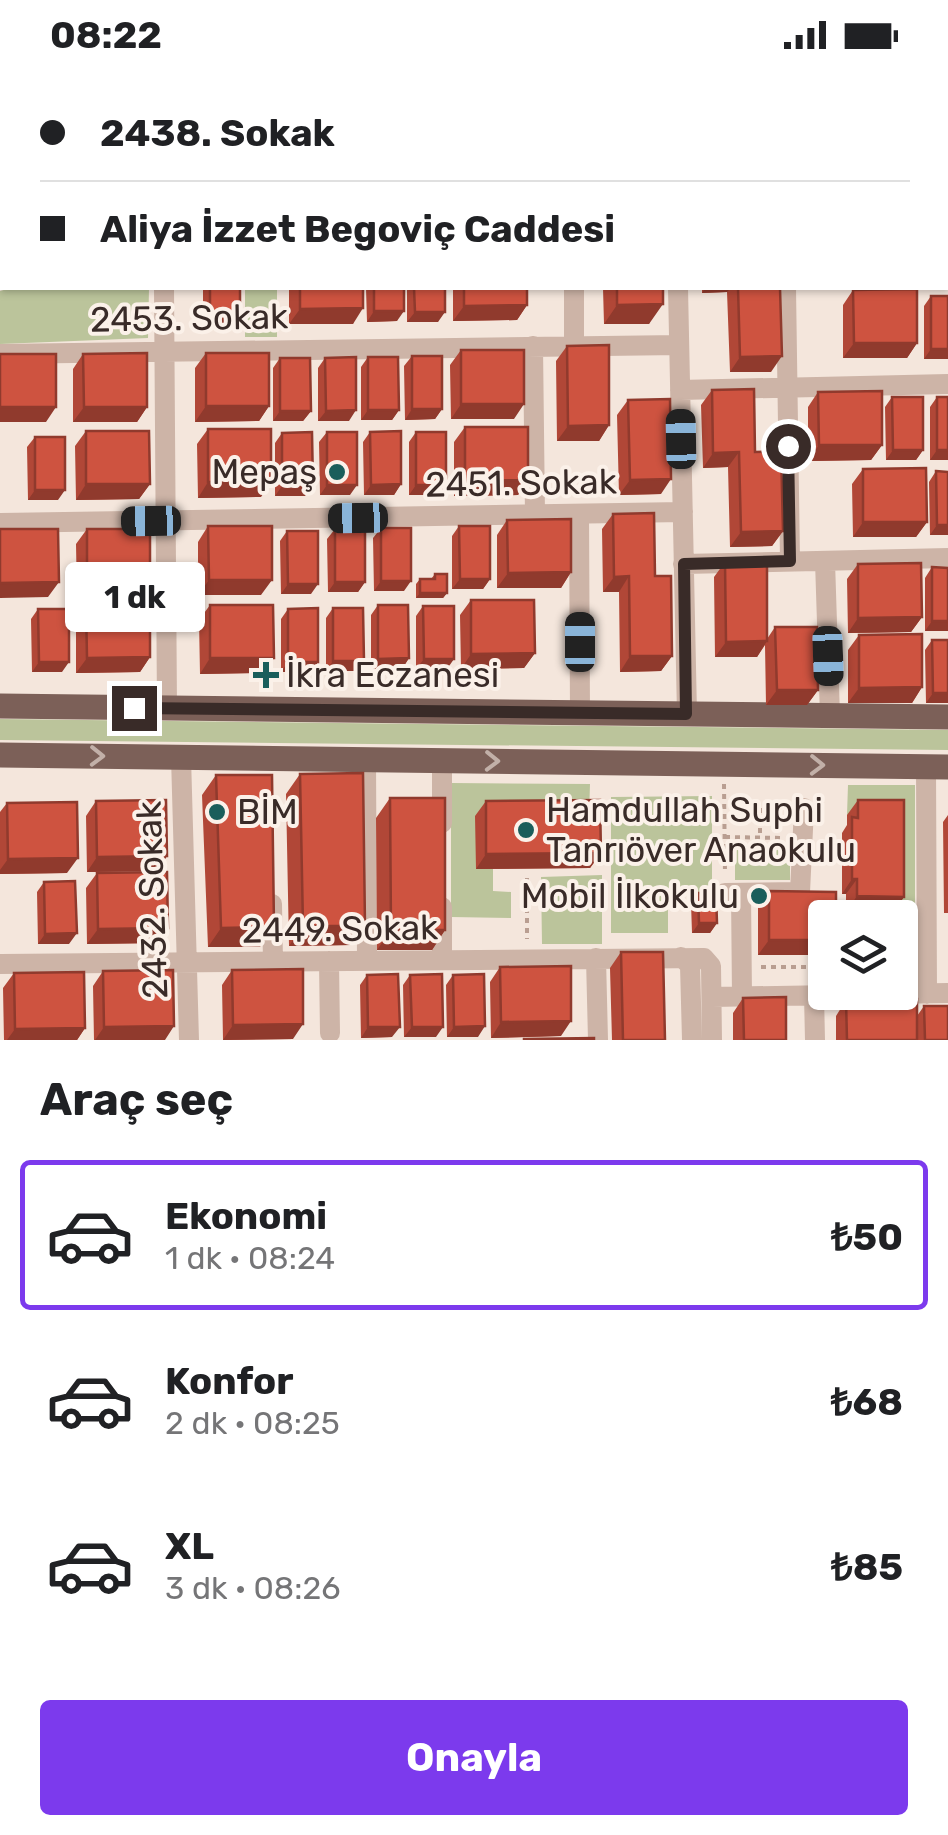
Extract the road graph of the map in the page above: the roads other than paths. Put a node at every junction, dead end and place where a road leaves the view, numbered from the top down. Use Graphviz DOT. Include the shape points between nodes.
graph roads {
  1 [pos="164,290"];
  2 [pos="574,290"];
  3 [pos="678,290"];
  4 [pos="786,290"];
  5 [pos="679,345"];
  6 [pos="533,346"];
  7 [pos="574,346"];
  8 [pos="164,352"];
  9 [pos="0,354"];
  10 [pos="948,384"];
  11 [pos="788,387"];
  12 [pos="680,390"];
  13 [pos="682,512"];
  14 [pos="579,514"];
  15 [pos="535,515"];
  16 [pos="165,521"];
  17 [pos="0,523"];
  18 [pos="948,558"];
  19 [pos="825,560"];
  20 [pos="790,561"];
  21 [pos="684,564"];
  22 [pos="0,706"];
  23 [pos="167,708"];
  24 [pos="580,713"];
  25 [pos="686,714"];
  26 [pos="830,716"];
  27 [pos="948,717"];
  28 [pos="0,755"];
  29 [pos="181,757"];
  30 [pos="271,758"];
  31 [pos="366,759"];
  32 [pos="442,760"];
  33 [pos="937,767"];
  34 [pos="272,785"];
  35 [pos="804,808"];
  36 [pos="442,842"];
  37 [pos="442,879"];
  38 [pos="272,883"];
  39 [pos="596,958"];
  40 [pos="442,960"];
  41 [pos="329,961"];
  42 [pos="367,961"];
  43 [pos="273,962"];
  44 [pos="690,962"];
  45 [pos="186,963"];
  46 [pos="0,964"];
  47 [pos="938,994"];
  48 [pos="742,996"];
  49 [pos="808,996"];
  50 [pos="712,997"];
  51 [pos="814,1010"];
  52 [pos="330,1034"];
  53 [pos="189,1040"];
  54 [pos="598,1040"];
  55 [pos="692,1040"];
  56 [pos="712,1040"];
  57 [pos="815,1040"];
  1 -- 8 [label="street"];
  2 -- 7 [label="street"];
  3 -- 5 [label="street"];
  4 -- 11 [label="street"];
  5 -- 7 [label="street, 2453. Sokak"];
  5 -- 12 [label="street"];
  6 -- 7 [label="street, 2453. Sokak"];
  6 -- 8 [label="street, 2453. Sokak"];
  6 -- 15 [label="street"];
  8 -- 9 [label="street, 2453. Sokak"];
  8 -- 16 [label="street"];
  10 -- 11 [label="street"];
  11 -- 12 [label="street"];
  11 -- 20 [label="street"];
  12 -- 13 [label="street"];
  13 -- 14 [label="street, 2451. Sokak"];
  13 -- 21 [label="street"];
  14 -- 15 [label="street, 2451. Sokak"];
  14 -- 24 [label="street"];
  15 -- 16 [label="street, 2451. Sokak"];
  16 -- 17 [label="street, 2451. Sokak"];
  16 -- 23 [label="street"];
  18 -- 19 [label="street"];
  19 -- 20 [label="street"];
  19 -- 26 [label="street"];
  20 -- 21 [label="street"];
  21 -- 25 [label="street"];
  22 -- 23 [label="main road"];
  23 -- 24 [label="main road"];
  24 -- 25 [label="main road"];
  25 -- 26 [label="main road"];
  26 -- 27 [label="main road"];
  28 -- 29 [label="main road, one-way"];
  29 -- 30 [label="main road"];
  29 -- 45 [label="street, 2432. Sokak"];
  30 -- 31 [label="main road"];
  30 -- 34 [label="street"];
  31 -- 32 [label="main road"];
  31 -- 42 [label="street"];
  32 -- 33 [label="main road, one-way"];
  32 -- 36 [label="street"];
  33 -- 47 [label="street"];
  35 -- 48 [label="street" via="800,892 733,893"];
  37 -- 40 [label="street"];
  38 -- 43 [label="street"];
  39 -- 40 [label="street, 2449. Sokak"];
  39 -- 44 [label="street, 2449. Sokak"];
  39 -- 54 [label="street"];
  40 -- 42 [label="street, 2449. Sokak"];
  41 -- 42 [label="street, 2449. Sokak"];
  41 -- 43 [label="street, 2449. Sokak"];
  41 -- 52 [label="street"];
  43 -- 45 [label="street, 2449. Sokak"];
  44 -- 50 [label="street" via="710,962"];
  44 -- 55 [label="street"];
  45 -- 46 [label="street, 2449. Sokak"];
  45 -- 53 [label="street, 2432. Sokak"];
  48 -- 49 [label="street"];
  48 -- 50 [label="street"];
  50 -- 56 [label="street"];
  51 -- 57 [label="street"];
}
